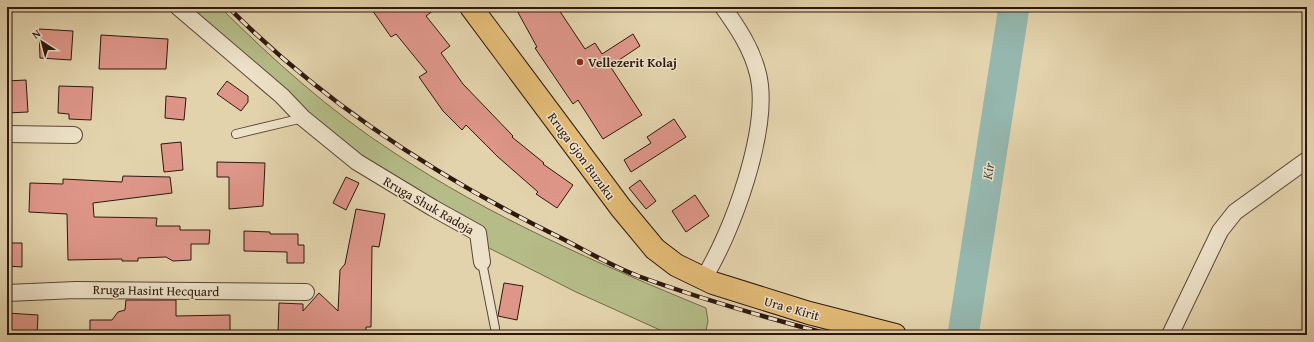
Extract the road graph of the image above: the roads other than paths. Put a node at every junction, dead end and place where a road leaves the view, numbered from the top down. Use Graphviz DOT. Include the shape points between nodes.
graph roads {
  1 [pos="178,7"];
  2 [pos="471,7"];
  3 [pos="723,7"];
  4 [pos="303,118"];
  5 [pos="7,134"];
  6 [pos="236,134"];
  7 [pos="74,135"];
  8 [pos="1307,160"];
  9 [pos="482,262"];
  10 [pos="708,281"];
  11 [pos="306,292"];
  12 [pos="7,293"];
  13 [pos="495,328"];
  14 [pos="895,335"];
  15 [pos="1170,335"];
  1 -- 4 [label="street, Rruga Shuk Radoja" via="282,96"];
  2 -- 10 [label="main road, Rruga Gjon Buzuku" via="636,228 655,249 676,265"];
  3 -- 10 [label="street" via="746,41 758,75 761,99 748,173"];
  4 -- 6 [label="lane"];
  4 -- 9 [label="street, Rruga Shuk Radoja" via="357,162 478,233"];
  5 -- 7 [label="street"];
  8 -- 15 [label="street" via="1235,212 1220,231"];
  9 -- 13 [label="lane, Rruga Shuk Radoja"];
  10 -- 14 [label="main road, Ura e Kirit" via="809,313"];
  11 -- 12 [label="street, Rruga Hasint Hecquard" via="76,290"];
}
